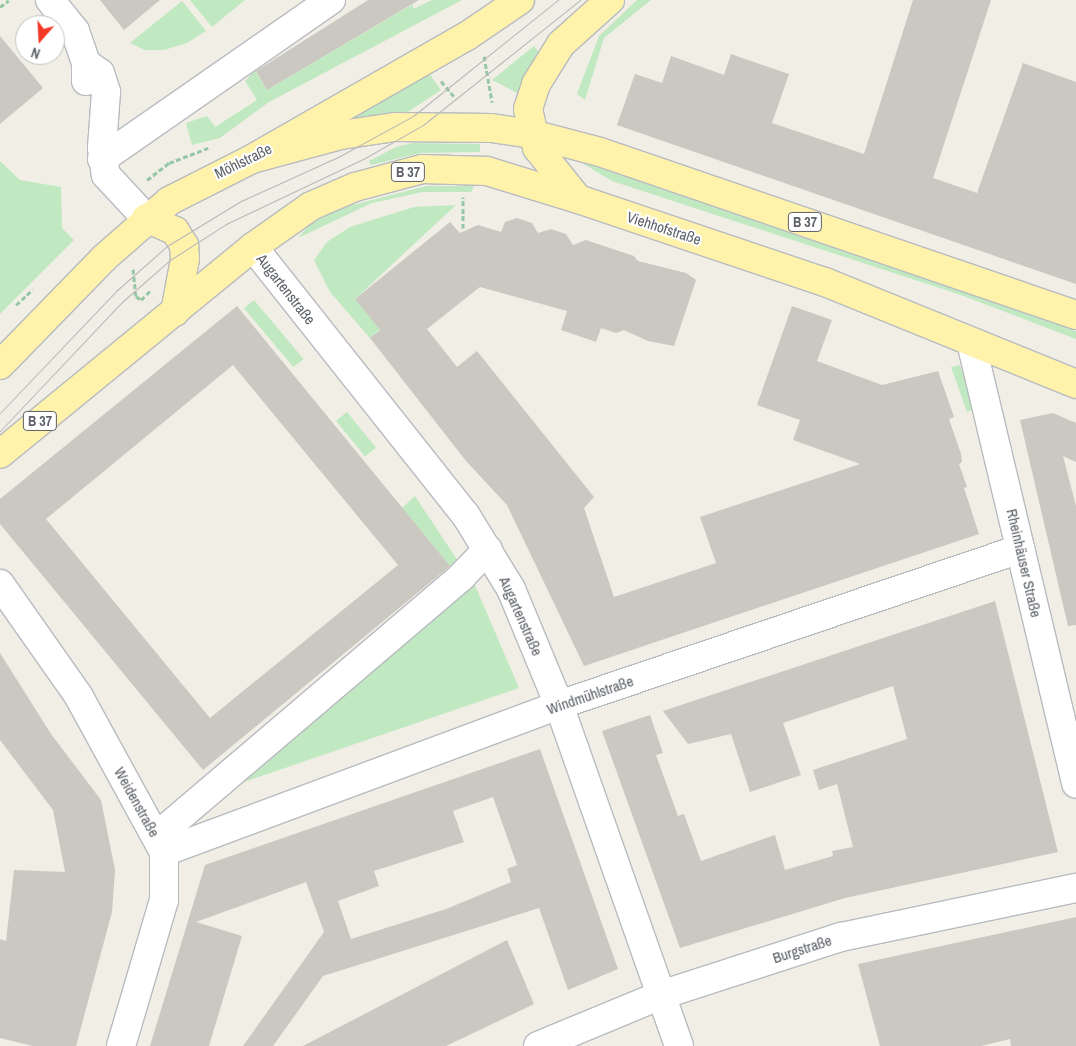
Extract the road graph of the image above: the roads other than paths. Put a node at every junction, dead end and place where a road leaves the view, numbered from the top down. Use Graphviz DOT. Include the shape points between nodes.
graph roads {
  1 [pos="50,0"];
  2 [pos="331,0"];
  3 [pos="520,0"];
  4 [pos="610,0"];
  5 [pos="532,134"];
  6 [pos="102,159"];
  7 [pos="252,159"];
  8 [pos="578,200"];
  9 [pos="146,218"];
  10 [pos="253,247"];
  11 [pos="175,312"];
  12 [pos="1076,315"];
  13 [pos="972,342"];
  14 [pos="0,366"];
  15 [pos="1076,384"];
  16 [pos="0,454"];
  17 [pos="488,549"];
  18 [pos="1020,549"];
  19 [pos="0,584"];
  20 [pos="559,705"];
  21 [pos="1076,784"];
  22 [pos="160,844"];
  23 [pos="1076,888"];
  24 [pos="661,995"];
  25 [pos="547,1044"];
  26 [pos="120,1046"];
  27 [pos="679,1046"];
  1 -- 6 [label="street" via="74,31 86,63 89,96 102,122"];
  2 -- 6 [label="street"];
  3 -- 7 [label="main road, Möhlstraße" via="467,36"];
  4 -- 5 [label="main road" via="561,44 536,84 528,109"];
  5 -- 7 [label="main road, B 37" via="491,128 395,127 341,135"];
  5 -- 8 [label="main road" via="545,162"];
  5 -- 12 [label="main road, B 37" via="600,152"];
  6 -- 9 [label="street" via="110,181"];
  7 -- 9 [label="main road, Möhlstraße / B 37" via="198,184"];
  8 -- 10 [label="main road, Viehhofstraße / B 37" via="487,171 422,169 355,187 311,206"];
  8 -- 13 [label="main road, Viehhofstraße / B 37" via="825,282"];
  9 -- 11 [label="main road" via="175,231 184,245 185,259"];
  9 -- 14 [label="main road, Möhlstraße / B 37"];
  10 -- 11 [label="main road, B 37"];
  10 -- 17 [label="street, Augartenstraße" via="465,514"];
  11 -- 16 [label="main road, B 37"];
  13 -- 15 [label="main road, Viehhofstraße / B 37"];
  13 -- 18 [label="street, Rheinhäuser Straße"];
  17 -- 20 [label="street, Augartenstraße" via="510,589"];
  17 -- 22 [label="street" via="462,576"];
  18 -- 20 [label="street, Windmühlstraße"];
  18 -- 21 [label="street, Rheinhäuser Straße"];
  19 -- 22 [label="street, Weidenstraße" via="78,695"];
  20 -- 22 [label="street, Windmühlstraße"];
  20 -- 24 [label="street, Augartenstraße"];
  22 -- 26 [label="street, Weidenstraße" via="164,900"];
  23 -- 24 [label="street, Burgstraße" via="841,937"];
  24 -- 25 [label="street, Burgstraße"];
  24 -- 27 [label="street, Augartenstraße"];
}
